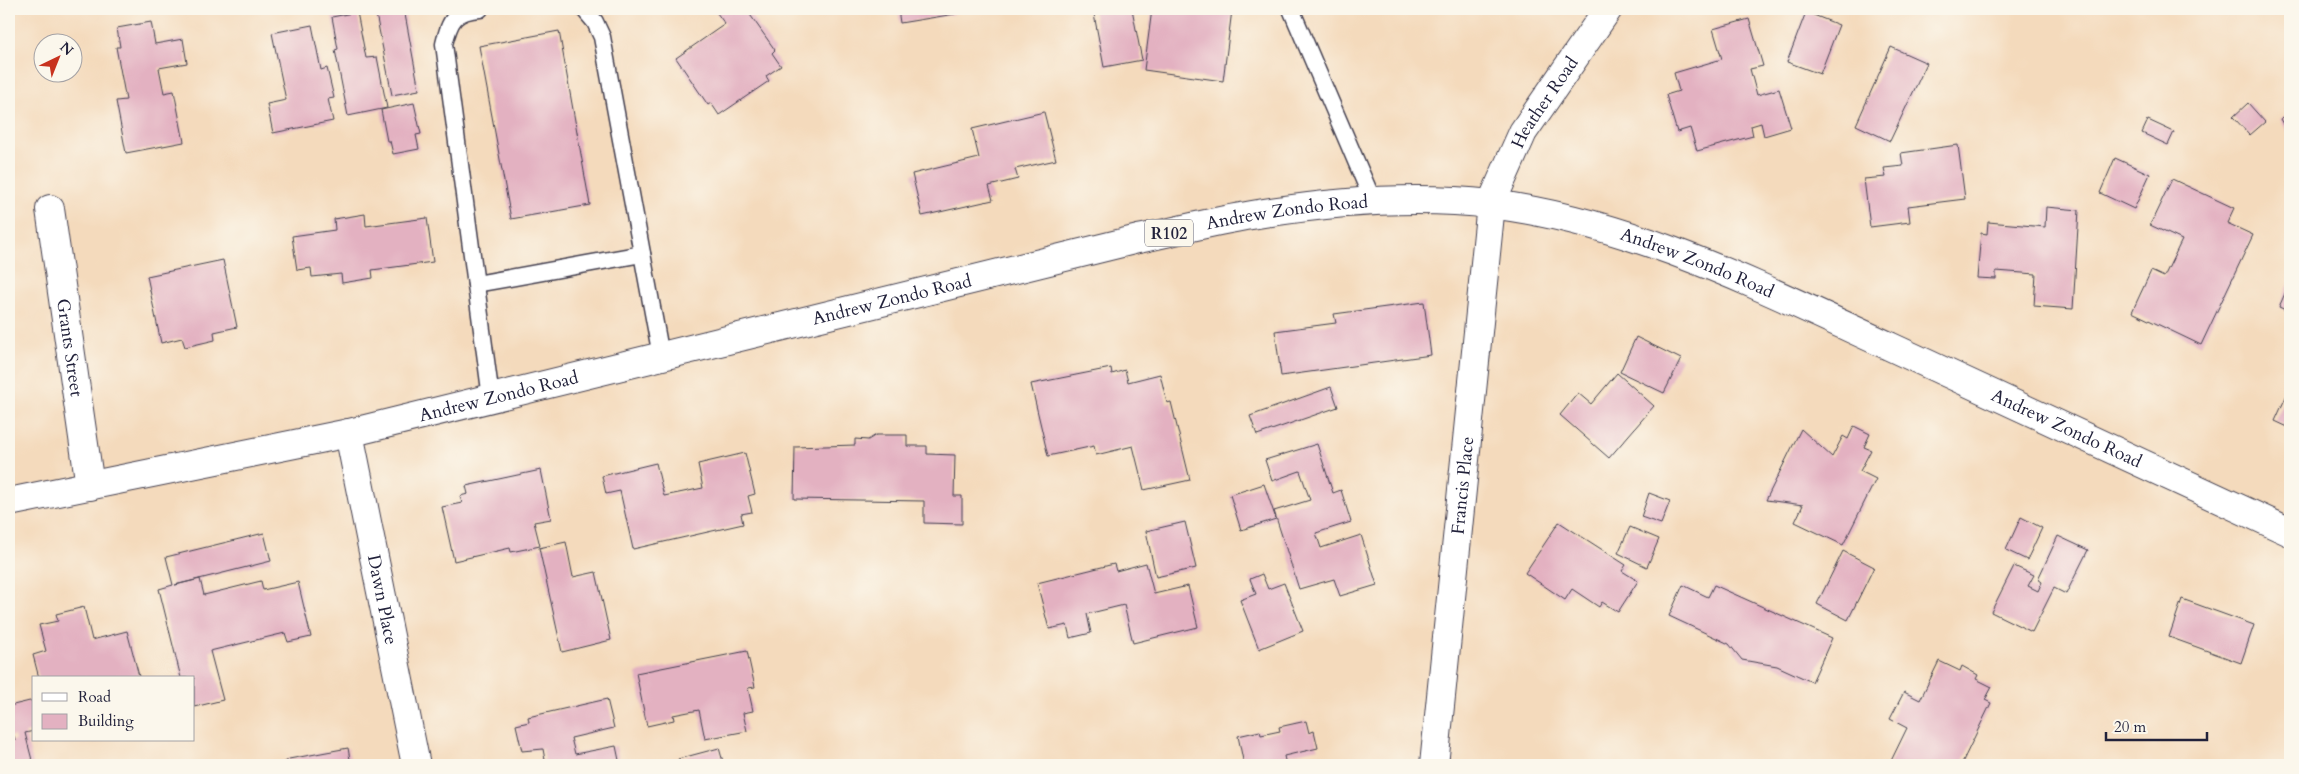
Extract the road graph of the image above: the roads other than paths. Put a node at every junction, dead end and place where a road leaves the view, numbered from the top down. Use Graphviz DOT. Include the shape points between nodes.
graph roads {
  1 [pos="480,9"];
  2 [pos="584,9"];
  3 [pos="1291,9"];
  4 [pos="1608,9"];
  5 [pos="1373,201"];
  6 [pos="1491,204"];
  7 [pos="50,209"];
  8 [pos="642,254"];
  9 [pos="476,284"];
  10 [pos="661,356"];
  11 [pos="492,398"];
  12 [pos="349,433"];
  13 [pos="90,486"];
  14 [pos="9,502"];
  15 [pos="2290,532"];
  16 [pos="416,765"];
  17 [pos="1434,765"];
  1 -- 9 [label="lane" via="466,10 456,16 444,44"];
  2 -- 8 [label="lane" via="602,37"];
  3 -- 5 [label="lane"];
  4 -- 6 [label="main road, Heather Road" via="1523,132"];
  5 -- 6 [label="main road, Andrew Zondo Road / R102" via="1443,200"];
  5 -- 10 [label="main road, Andrew Zondo Road / R102" via="1233,219 1138,239"];
  6 -- 15 [label="main road, Andrew Zondo Road / R102" via="1606,227 1736,276"];
  6 -- 17 [label="main road, Francis Place"];
  7 -- 13 [label="main road, Grants Street"];
  8 -- 9 [label="lane"];
  8 -- 10 [label="lane"];
  9 -- 11 [label="lane"];
  10 -- 11 [label="main road, Andrew Zondo Road / R102"];
  11 -- 12 [label="main road, Andrew Zondo Road / R102"];
  12 -- 13 [label="main road, Andrew Zondo Road / R102"];
  12 -- 16 [label="main road, Dawn Place"];
  13 -- 14 [label="main road, Andrew Zondo Road / R102"];
}
